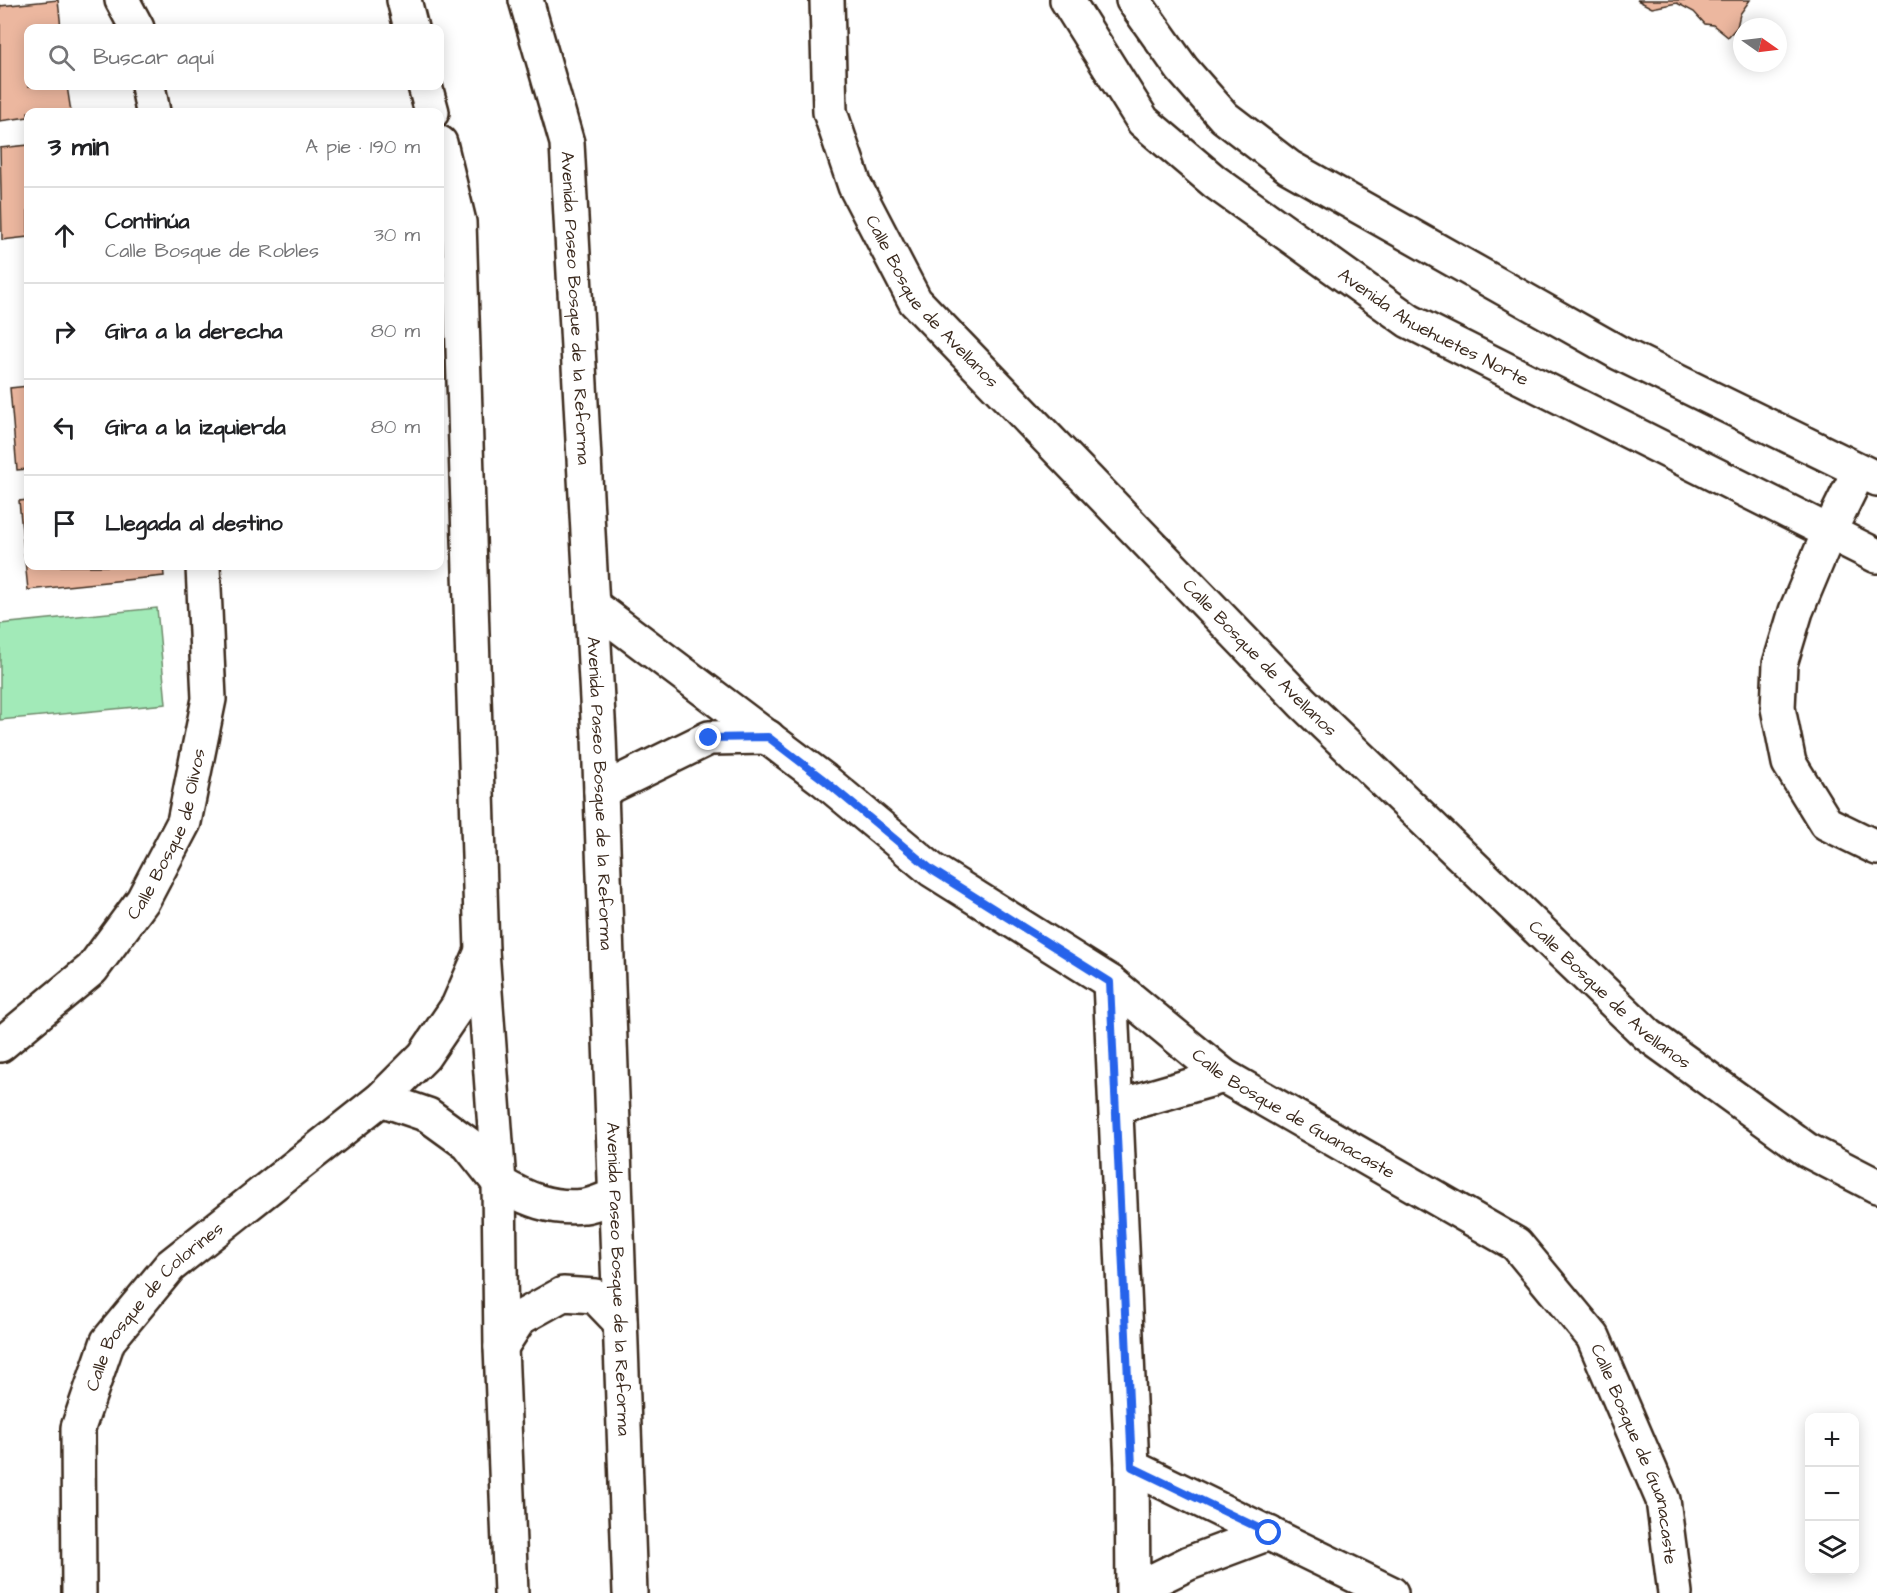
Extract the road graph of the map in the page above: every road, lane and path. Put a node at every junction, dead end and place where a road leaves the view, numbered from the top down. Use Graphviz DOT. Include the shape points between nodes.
graph roads {
  1 [pos="122,0"];
  2 [pos="404,0"];
  3 [pos="526,0"];
  4 [pos="827,0"];
  5 [pos="1067,0"];
  6 [pos="1133,0"];
  7 [pos="135,24"];
  8 [pos="410,24"];
  9 [pos="149,90"];
  10 [pos="426,90"];
  11 [pos="152,108"];
  12 [pos="431,108"];
  13 [pos="444,160"];
  14 [pos="1868,475"];
  15 [pos="1830,530"];
  16 [pos="1877,556"];
  17 [pos="203,570"];
  18 [pos="592,606"];
  19 [pos="768,737"];
  20 [pos="601,791"];
  21 [pos="1877,848"];
  22 [pos="482,951"];
  23 [pos="1110,982"];
  24 [pos="0,1045"];
  25 [pos="1224,1076"];
  26 [pos="381,1098"];
  27 [pos="1116,1107"];
  28 [pos="499,1183"];
  29 [pos="1877,1186"];
  30 [pos="615,1196"];
  31 [pos="620,1322"];
  32 [pos="501,1347"];
  33 [pos="1132,1467"];
  34 [pos="1269,1533"];
  35 [pos="79,1593"];
  36 [pos="511,1593"];
  37 [pos="630,1593"];
  38 [pos="1134,1593"];
  39 [pos="1390,1593"];
  40 [pos="1675,1593"];
  1 -- 7 [label="street"];
  2 -- 8 [label="street"];
  3 -- 18 [label="street, Avenida Paseo Bosque de la Reforma" via="567,143"];
  4 -- 29 [label="street, Calle Bosque de Avellanos" via="830,112 855,186 915,301 1303,703 1648,1035 1807,1150"];
  5 -- 15 [label="street, Avenida Ahuehuetes Norte" via="1143,121 1215,182 1409,321"];
  6 -- 14 [label="street" via="1182,69 1224,117 1289,167 1619,353"];
  9 -- 11 [label="street"];
  10 -- 12 [label="street"];
  13 -- 22 [label="street" via="459,222"];
  14 -- 15 [label="street"];
  15 -- 16 [label="street, Avenida Ahuehuetes Norte"];
  15 -- 21 [label="street" via="1796,611 1780,664 1778,708 1789,763 1826,823"];
  17 -- 24 [label="street, Calle Bosque de Olivos" via="209,699 184,822 143,900 92,969"];
  18 -- 19 [label="street, Calle Bosque de Guanacaste"];
  18 -- 20 [label="street, Avenida Paseo Bosque de la Reforma"];
  19 -- 20 [label="street" via="709,738"];
  19 -- 23 [label="street, Calle Bosque de Guanacaste" via="932,870"];
  20 -- 30 [label="street, Avenida Paseo Bosque de la Reforma"];
  22 -- 26 [label="street, Calle Bosque de Colorines" via="458,1006 424,1056"];
  22 -- 28 [label="street"];
  23 -- 25 [label="street, Calle Bosque de Guanacaste"];
  23 -- 27 [label="street"];
  25 -- 27 [label="street"];
  25 -- 40 [label="street, Calle Bosque de Guanacaste" via="1516,1244 1593,1337 1663,1500"];
  26 -- 28 [label="street" via="428,1115 468,1144"];
  26 -- 35 [label="street, Calle Bosque de Colorines" via="170,1266 108,1341 78,1428"];
  27 -- 33 [label="street"];
  28 -- 30 [label="street" via="523,1197 551,1206 585,1206"];
  28 -- 32 [label="street"];
  30 -- 31 [label="street, Avenida Paseo Bosque de la Reforma"];
  31 -- 32 [label="street" via="595,1296 563,1294 520,1318"];
  31 -- 37 [label="street, Avenida Paseo Bosque de la Reforma"];
  32 -- 36 [label="street"];
  33 -- 34 [label="street"];
  33 -- 38 [label="street"];
  34 -- 38 [label="street" via="1189,1563"];
  34 -- 39 [label="street"];
}
